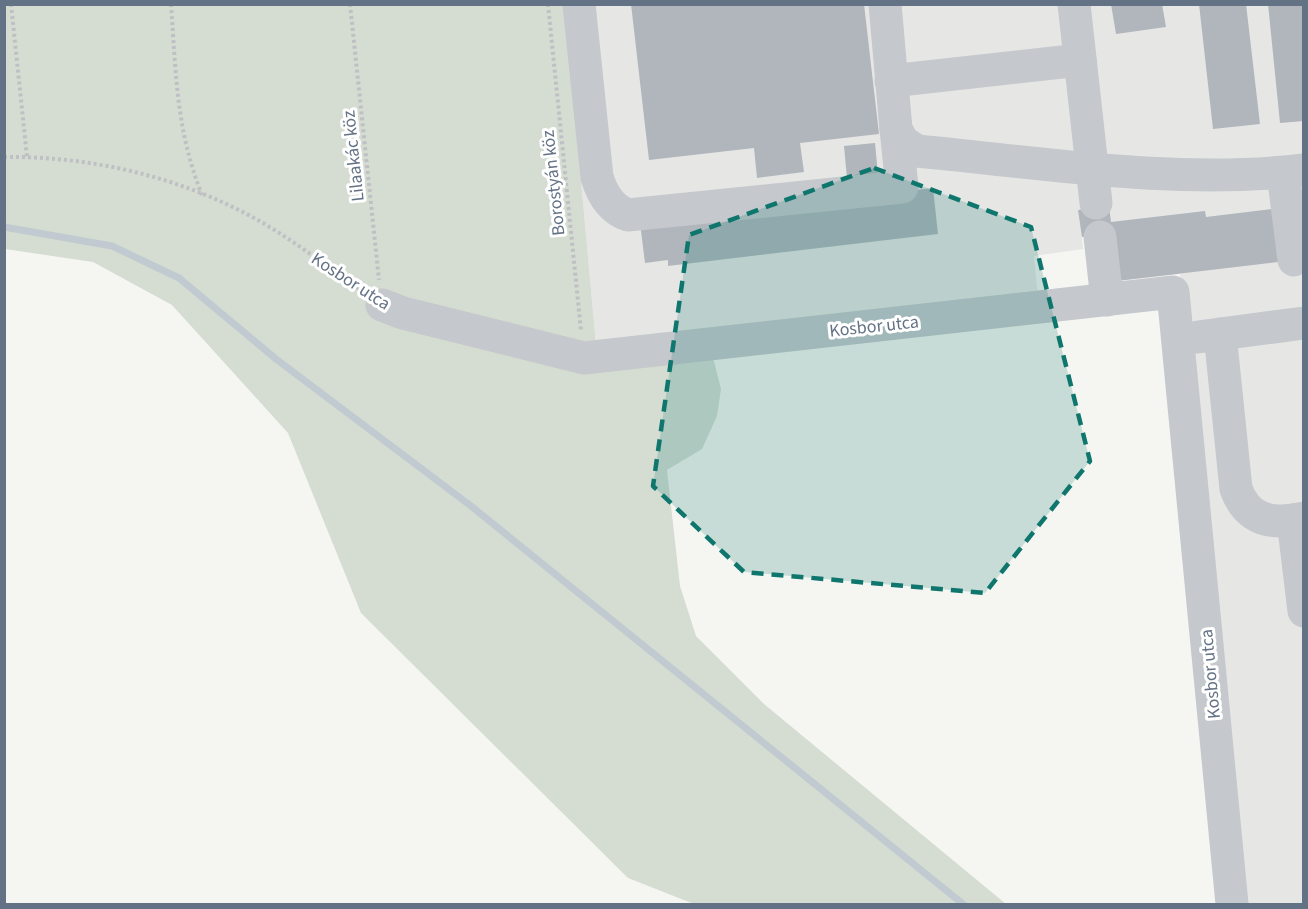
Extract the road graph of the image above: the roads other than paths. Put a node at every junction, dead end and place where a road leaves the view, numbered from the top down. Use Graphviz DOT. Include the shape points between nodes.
graph roads {
  1 [pos="579,4"];
  2 [pos="885,4"];
  3 [pos="1074,4"];
  4 [pos="1080,60"];
  5 [pos="891,81"];
  6 [pos="896,129"];
  7 [pos="1092,168"];
  8 [pos="1293,172"];
  9 [pos="1096,203"];
  10 [pos="1100,237"];
  11 [pos="1294,260"];
  12 [pos="1107,300"];
  13 [pos="382,305"];
  14 [pos="1304,323"];
  15 [pos="1221,334"];
  16 [pos="1178,340"];
  17 [pos="1298,519"];
  18 [pos="1304,611"];
  19 [pos="1232,904"];
  1 -- 6 [label="lane" via="597,177 601,190 618,211 628,215 902,187"];
  2 -- 5 [label="lane"];
  3 -- 4 [label="lane"];
  4 -- 5 [label="lane"];
  4 -- 7 [label="lane"];
  5 -- 6 [label="lane"];
  6 -- 7 [label="lane" via="903,142 917,151"];
  7 -- 8 [label="lane" via="1230,177"];
  7 -- 9 [label="lane"];
  8 -- 11 [label="lane"];
  10 -- 12 [label="lane"];
  12 -- 13 [label="lane, Kosbor utca" via="584,358"];
  12 -- 16 [label="lane, Kosbor utca" via="1173,292"];
  14 -- 15 [label="lane"];
  15 -- 16 [label="lane"];
  15 -- 17 [label="lane" via="1236,489 1250,513"];
  16 -- 19 [label="lane, Kosbor utca"];
  17 -- 18 [label="lane"];
}
